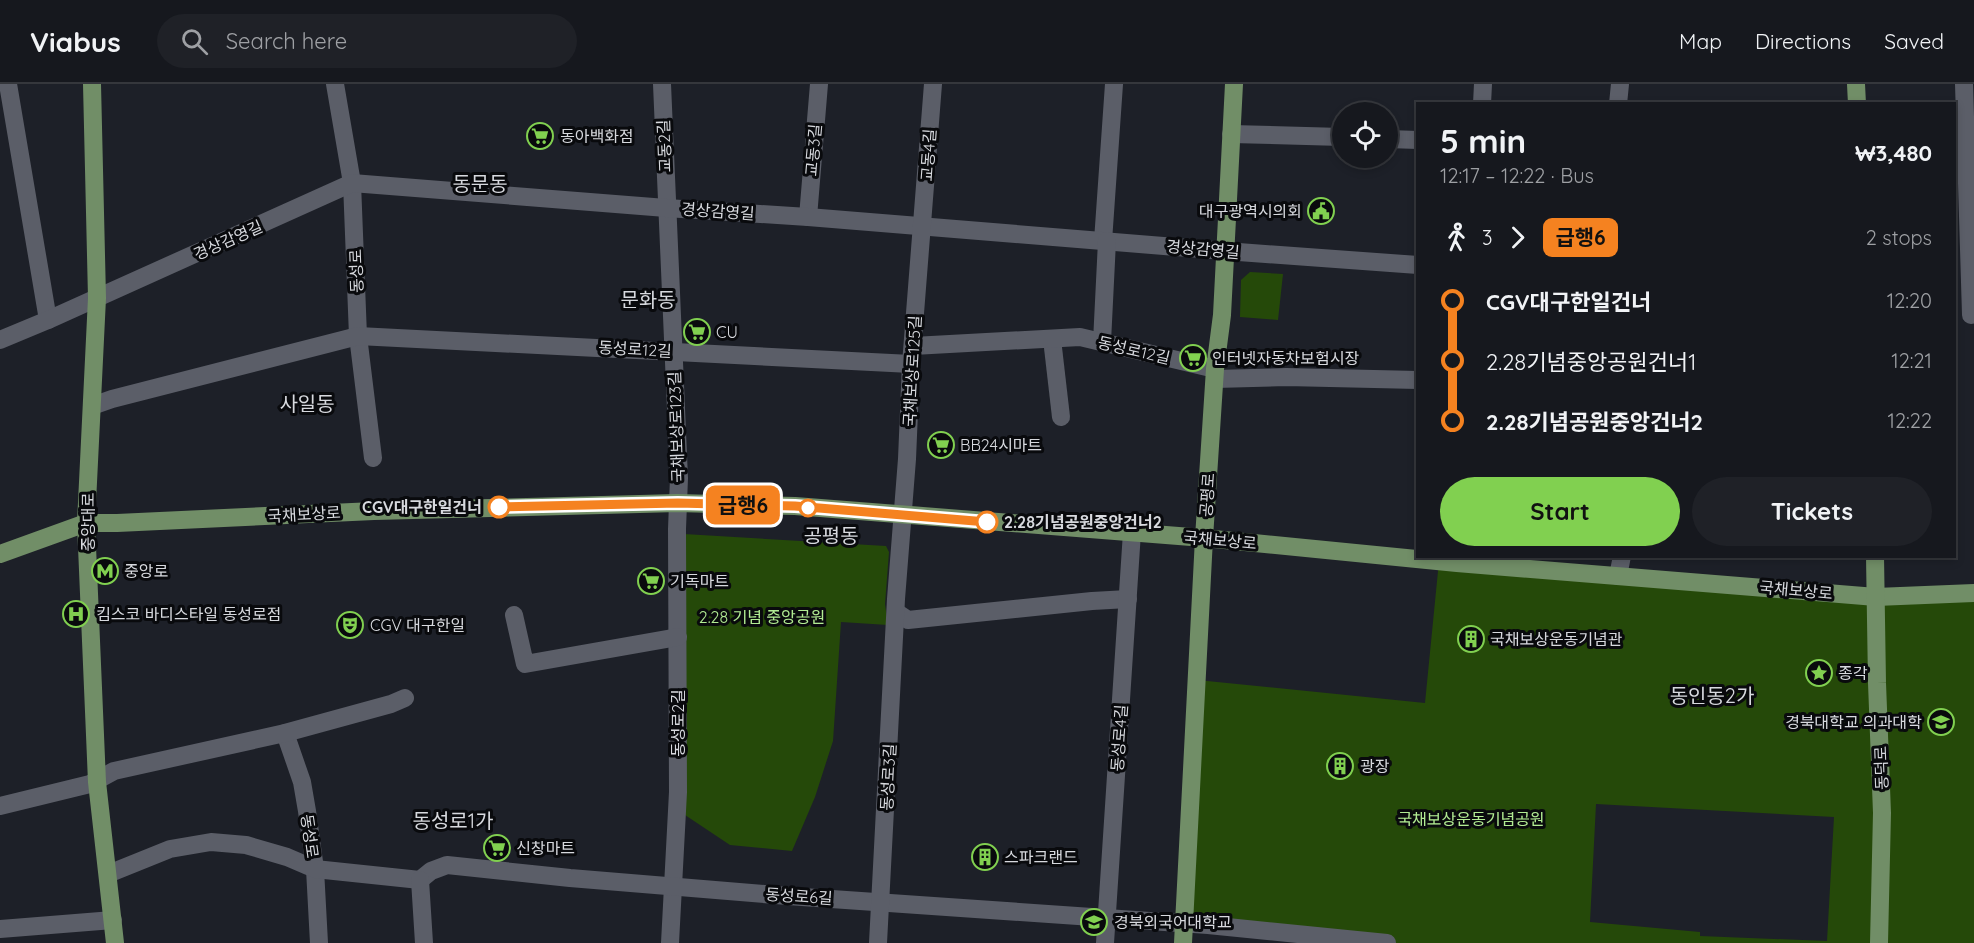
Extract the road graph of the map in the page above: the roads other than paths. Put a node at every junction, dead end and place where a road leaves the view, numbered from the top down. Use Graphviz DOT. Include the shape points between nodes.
graph roads {
  1 [pos="8,84"];
  2 [pos="92,84"];
  3 [pos="335,84"];
  4 [pos="662,84"];
  5 [pos="819,84"];
  6 [pos="933,84"];
  7 [pos="1114,84"];
  8 [pos="1234,84"];
  9 [pos="1483,84"];
  10 [pos="1620,84"];
  11 [pos="1856,84"];
  12 [pos="1964,84"];
  13 [pos="1482,102"];
  14 [pos="1618,102"];
  15 [pos="1857,102"];
  16 [pos="1964,107"];
  17 [pos="8,127"];
  18 [pos="1231,134"];
  19 [pos="1332,138"];
  20 [pos="1398,139"];
  21 [pos="1416,140"];
  22 [pos="352,183"];
  23 [pos="666,208"];
  24 [pos="808,217"];
  25 [pos="923,226"];
  26 [pos="1105,241"];
  27 [pos="1225,251"];
  28 [pos="1416,265"];
  29 [pos="97,297"];
  30 [pos="1967,315"];
  31 [pos="48,320"];
  32 [pos="358,336"];
  33 [pos="1052,339"];
  34 [pos="0,340"];
  35 [pos="1102,342"];
  36 [pos="674,351"];
  37 [pos="912,355"];
  38 [pos="1215,374"];
  39 [pos="1416,380"];
  40 [pos="92,405"];
  41 [pos="1061,417"];
  42 [pos="373,458"];
  43 [pos="678,503"];
  44 [pos="903,516"];
  45 [pos="86,523"];
  46 [pos="1132,532"];
  47 [pos="1204,538"];
  48 [pos="0,554"];
  49 [pos="1416,556"];
  50 [pos="1434,558"];
  51 [pos="1622,558"];
  52 [pos="1875,558"];
  53 [pos="1457,560"];
  54 [pos="1618,576"];
  55 [pos="1974,593"];
  56 [pos="1876,597"];
  57 [pos="1128,599"];
  58 [pos="896,612"];
  59 [pos="514,615"];
  60 [pos="678,637"];
  61 [pos="405,698"];
  62 [pos="285,733"];
  63 [pos="97,782"];
  64 [pos="0,806"];
  65 [pos="315,869"];
  66 [pos="108,874"];
  67 [pos="420,880"];
  68 [pos="674,886"];
  69 [pos="881,901"];
  70 [pos="1107,917"];
  71 [pos="113,920"];
  72 [pos="1183,924"];
  73 [pos="0,928"];
  74 [pos="115,943"];
  75 [pos="319,943"];
  76 [pos="424,943"];
  77 [pos="670,943"];
  78 [pos="878,943"];
  79 [pos="1106,943"];
  80 [pos="1183,943"];
  81 [pos="1387,943"];
  82 [pos="1879,943"];
  1 -- 17 [label="street"];
  2 -- 29 [label="main road, 중앙대로"];
  3 -- 22 [label="street, 동성로"];
  4 -- 23 [label="street, 교동2길"];
  5 -- 24 [label="street, 교동3길"];
  6 -- 25 [label="street, 교동4길"];
  7 -- 26 [label="street"];
  8 -- 18 [label="main road, 공평로"];
  9 -- 13 [label="street"];
  10 -- 14 [label="street"];
  11 -- 15 [label="main road"];
  12 -- 16 [label="street"];
  16 -- 30 [label="street"];
  17 -- 31 [label="street"];
  18 -- 19 [label="street"];
  18 -- 27 [label="main road, 공평로"];
  20 -- 21 [label="street"];
  22 -- 23 [label="street, 경상감영길"];
  22 -- 29 [label="street, 경상감영길"];
  22 -- 32 [label="street, 동성로"];
  23 -- 24 [label="street, 경상감영길"];
  23 -- 36 [label="street, 국채보상로123길"];
  24 -- 25 [label="street, 경상감영길"];
  25 -- 26 [label="street, 경상감영길"];
  25 -- 37 [label="street, 국채보상로125길"];
  26 -- 27 [label="street, 경상감영길"];
  26 -- 35 [label="street"];
  27 -- 28 [label="street, 경상감영길"];
  27 -- 38 [label="main road, 공평로"];
  29 -- 31 [label="street, 경상감영길"];
  29 -- 40 [label="main road, 중앙대로"];
  31 -- 34 [label="street, 경상감영길"];
  32 -- 36 [label="street, 동성로12길"];
  32 -- 40 [label="street"];
  32 -- 42 [label="street, 동성로"];
  33 -- 35 [label="street, 동성로12길" via="1080,337"];
  33 -- 37 [label="street, 동성로12길"];
  33 -- 41 [label="street"];
  35 -- 38 [label="street, 동성로12길"];
  36 -- 37 [label="street, 동성로12길"];
  36 -- 43 [label="street, 국채보상로123길"];
  37 -- 44 [label="street, 국채보상로125길"];
  38 -- 39 [label="street, 동성로12길"];
  38 -- 47 [label="main road, 공평로"];
  40 -- 45 [label="main road, 중앙대로"];
  43 -- 44 [label="main road, 국채보상로" via="795,506"];
  43 -- 45 [label="main road, 국채보상로"];
  43 -- 60 [label="street, 동성로2길"];
  44 -- 46 [label="main road, 국채보상로"];
  44 -- 58 [label="street, 동성로3길"];
  45 -- 48 [label="main road, 국채보상로"];
  45 -- 63 [label="main road, 중앙대로"];
  46 -- 47 [label="main road, 국채보상로"];
  46 -- 57 [label="street, 동성로4길"];
  47 -- 49 [label="main road, 국채보상로"];
  47 -- 72 [label="main road, 공평로"];
  50 -- 53 [label="main road, 국채보상로"];
  51 -- 54 [label="street"];
  52 -- 56 [label="main road, 동덕로"];
  53 -- 54 [label="main road, 국채보상로"];
  54 -- 56 [label="main road, 국채보상로"];
  55 -- 56 [label="main road, 국채보상로"];
  56 -- 82 [label="main road, 동덕로" via="1882,813"];
  57 -- 58 [label="street" via="908,620"];
  57 -- 70 [label="street, 동성로4길"];
  58 -- 69 [label="street, 동성로3길"];
  59 -- 60 [label="street" via="525,664"];
  60 -- 68 [label="street, 동성로2길"];
  61 -- 62 [label="street"];
  62 -- 63 [label="street" via="114,771"];
  62 -- 65 [label="street, 동성로" via="302,782"];
  63 -- 64 [label="street"];
  63 -- 66 [label="main road, 중앙대로"];
  65 -- 66 [label="street" via="246,845 211,842 170,849"];
  65 -- 67 [label="street"];
  65 -- 75 [label="street, 동성로"];
  66 -- 71 [label="main road, 중앙대로"];
  67 -- 68 [label="street, 동성로6길" via="430,871 447,866"];
  67 -- 76 [label="street"];
  68 -- 69 [label="street, 동성로6길"];
  68 -- 77 [label="street, 동성로2길"];
  69 -- 70 [label="street, 동성로6길"];
  69 -- 78 [label="street, 동성로3길"];
  70 -- 72 [label="street, 동성로6길"];
  70 -- 79 [label="street, 동성로4길"];
  71 -- 73 [label="street"];
  71 -- 74 [label="main road, 중앙대로"];
  72 -- 80 [label="main road, 공평로"];
  72 -- 81 [label="street, 동성로6길"];
}
